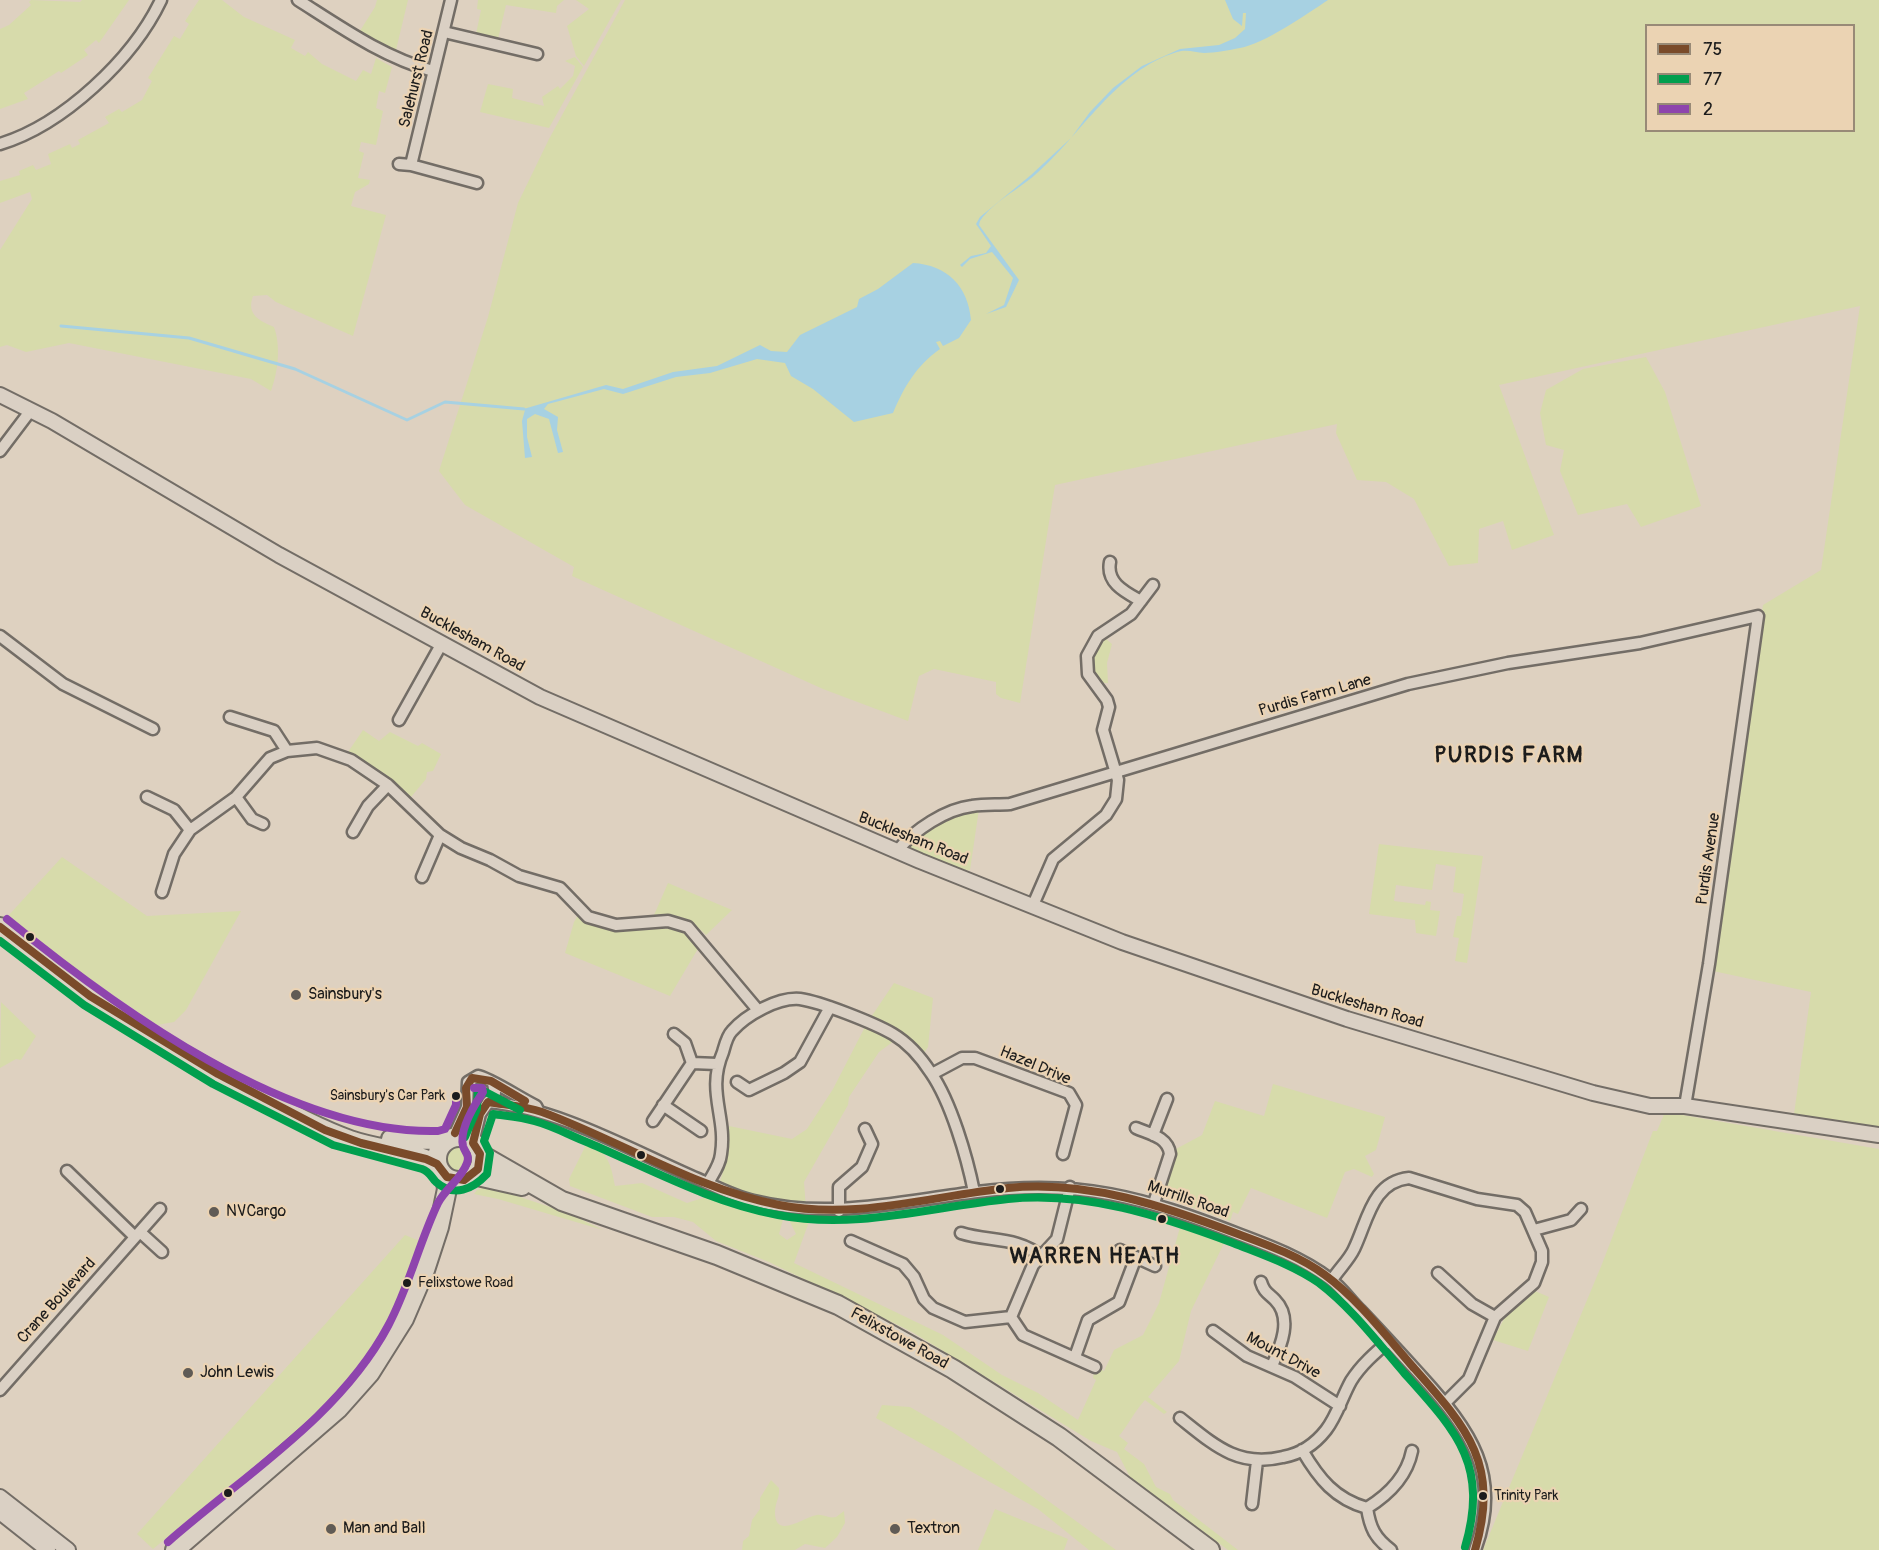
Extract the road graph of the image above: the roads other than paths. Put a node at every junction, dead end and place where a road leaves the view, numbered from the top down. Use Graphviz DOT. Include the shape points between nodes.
graph roads {
  1 [pos="161,0"];
  2 [pos="298,0"];
  3 [pos="451,0"];
  4 [pos="444,32"];
  5 [pos="537,54"];
  6 [pos="433,71"];
  7 [pos="0,144"];
  8 [pos="399,165"];
  9 [pos="411,165"];
  10 [pos="477,183"];
  11 [pos="0,395"];
  12 [pos="31,410"];
  13 [pos="0,451"];
  14 [pos="1110,562"];
  15 [pos="1153,585"];
  16 [pos="1141,601"];
  17 [pos="1758,616"];
  18 [pos="0,636"];
  19 [pos="442,643"];
  20 [pos="230,717"];
  21 [pos="399,720"];
  22 [pos="153,729"];
  23 [pos="287,751"];
  24 [pos="1116,770"];
  25 [pos="388,784"];
  26 [pos="147,797"];
  27 [pos="236,797"];
  28 [pos="264,824"];
  29 [pos="190,830"];
  30 [pos="353,832"];
  31 [pos="440,835"];
  32 [pos="898,850"];
  33 [pos="422,877"];
  34 [pos="162,892"];
  35 [pos="1033,905"];
  36 [pos="0,927"];
  37 [pos="831,1007"];
  38 [pos="758,1009"];
  39 [pos="674,1034"];
  40 [pos="692,1063"];
  41 [pos="717,1064"];
  42 [pos="932,1074"];
  43 [pos="737,1082"];
  44 [pos="493,1083"];
  45 [pos="1167,1099"];
  46 [pos="488,1102"];
  47 [pos="663,1105"];
  48 [pos="1685,1106"];
  49 [pos="288,1111"];
  50 [pos="538,1111"];
  51 [pos="653,1120"];
  52 [pos="1136,1128"];
  53 [pos="865,1129"];
  54 [pos="701,1131"];
  55 [pos="1153,1135"];
  56 [pos="1879,1135"];
  57 [pos="451,1139"];
  58 [pos="350,1140"];
  59 [pos="477,1149"];
  60 [pos="1063,1154"];
  61 [pos="441,1170"];
  62 [pos="67,1171"];
  63 [pos="472,1176"];
  64 [pos="708,1183"];
  65 [pos="1070,1187"];
  66 [pos="974,1192"];
  67 [pos="552,1196"];
  68 [pos="1154,1203"];
  69 [pos="443,1208"];
  70 [pos="159,1209"];
  71 [pos="1581,1209"];
  72 [pos="839,1211"];
  73 [pos="440,1227"];
  74 [pos="1534,1230"];
  75 [pos="961,1233"];
  76 [pos="138,1234"];
  77 [pos="851,1241"];
  78 [pos="1120,1250"];
  79 [pos="162,1252"];
  80 [pos="1042,1257"];
  81 [pos="1136,1257"];
  82 [pos="1155,1266"];
  83 [pos="1438,1273"];
  84 [pos="1332,1280"];
  85 [pos="1261,1282"];
  86 [pos="1011,1317"];
  87 [pos="1495,1317"];
  88 [pos="1213,1331"];
  89 [pos="1389,1341"];
  90 [pos="1075,1357"];
  91 [pos="1272,1366"];
  92 [pos="1095,1367"];
  93 [pos="1,1388"];
  94 [pos="1445,1403"];
  95 [pos="1340,1406"];
  96 [pos="1180,1418"];
  97 [pos="1302,1450"];
  98 [pos="1412,1451"];
  99 [pos="1257,1461"];
  100 [pos="0,1497"];
  101 [pos="1252,1504"];
  102 [pos="1367,1508"];
  103 [pos="0,1512"];
  104 [pos="48,1550"];
  105 [pos="68,1550"];
  106 [pos="175,1550"];
  107 [pos="1210,1550"];
  108 [pos="1391,1550"];
  109 [pos="1475,1550"];
  1 -- 7 [label="street" via="131,48 100,81 26,134"];
  2 -- 6 [label="street" via="385,54"];
  3 -- 4 [label="street, Salehurst Road"];
  4 -- 5 [label="street"];
  4 -- 6 [label="street, Salehurst Road"];
  6 -- 9 [label="street, Salehurst Road"];
  8 -- 9 [label="street"];
  9 -- 10 [label="street"];
  11 -- 12 [label="street, Bucklesham Road"];
  12 -- 13 [label="street"];
  12 -- 19 [label="street, Bucklesham Road" via="270,550"];
  14 -- 16 [label="street" via="1109,573 1115,584"];
  15 -- 16 [label="street"];
  16 -- 24 [label="street" via="1121,622 1098,636 1087,656 1088,674 1109,707 1103,730"];
  17 -- 24 [label="street, Purdis Farm Lane" via="1640,643 1508,663 1408,684"];
  17 -- 48 [label="street, Purdis Avenue"];
  18 -- 22 [label="street" via="63,684"];
  19 -- 21 [label="street"];
  19 -- 32 [label="street, Bucklesham Road" via="540,697"];
  20 -- 23 [label="street" via="274,731"];
  23 -- 25 [label="street" via="317,748 338,753"];
  23 -- 27 [label="street" via="270,758"];
  24 -- 32 [label="street, Purdis Farm Lane" via="1010,804 952,810 912,835"];
  24 -- 35 [label="street" via="1118,791 1113,806 1053,859"];
  25 -- 30 [label="street" via="368,806"];
  25 -- 31 [label="street"];
  26 -- 29 [label="street" via="174,810"];
  27 -- 28 [label="street" via="252,819"];
  27 -- 29 [label="street"];
  29 -- 34 [label="street" via="174,854"];
  31 -- 33 [label="street"];
  31 -- 38 [label="street" via="519,876 560,888 588,916 616,925 668,921 688,927"];
  32 -- 35 [label="street, Bucklesham Road"];
  35 -- 48 [label="street, Bucklesham Road" via="1122,942 1347,1019 1593,1093 1650,1106"];
  36 -- 49 [label="main road" via="58,973 140,1029"];
  37 -- 38 [label="street" via="798,999"];
  37 -- 42 [label="street" via="893,1034 911,1048"];
  37 -- 43 [label="street" via="800,1062 749,1090"];
  38 -- 41 [label="street" via="731,1032"];
  39 -- 40 [label="street" via="685,1043"];
  40 -- 41 [label="street"];
  40 -- 47 [label="street"];
  41 -- 64 [label="street" via="714,1089 721,1156"];
  42 -- 60 [label="street, Hazel Drive" via="962,1058 975,1058 1069,1093 1076,1105 1075,1116"];
  42 -- 66 [label="street" via="969,1164"];
  44 -- 46 [label="street" via="495,1093"];
  44 -- 50 [label="street, Murrills Road" via="536,1106"];
  44 -- 57 [label="street" via="478,1076 468,1083 467,1107"];
  45 -- 55 [label="street"];
  46 -- 50 [label="street, Murrills Road"];
  46 -- 59 [label="street" via="480,1114"];
  47 -- 51 [label="street"];
  47 -- 54 [label="street"];
  48 -- 56 [label="street, Bucklesham Road"];
  49 -- 57 [label="main road" via="380,1138"];
  49 -- 58 [label="main road"];
  50 -- 64 [label="street, Murrills Road"];
  52 -- 55 [label="street"];
  53 -- 72 [label="street" via="872,1144 862,1167 839,1187"];
  55 -- 68 [label="street" via="1165,1141 1170,1154"];
  57 -- 59 [label="main road" via="460,1137"];
  57 -- 61 [label="main road" via="439,1150"];
  58 -- 61 [label="main road" via="402,1150"];
  58 -- 69 [label="main road" via="426,1170 439,1184"];
  59 -- 63 [label="main road" via="478,1169"];
  59 -- 67 [label="main road, Felixstowe Road"];
  61 -- 63 [label="main road" via="457,1181"];
  61 -- 69 [label="main road" via="447,1189"];
  62 -- 76 [label="street"];
  63 -- 67 [label="main road, Felixstowe Road" via="495,1178"];
  63 -- 73 [label="main road" via="453,1198"];
  64 -- 72 [label="street, Murrills Road" via="754,1201"];
  65 -- 66 [label="street, Murrills Road"];
  65 -- 68 [label="street, Murrills Road"];
  65 -- 80 [label="street" via="1057,1239"];
  66 -- 72 [label="street, Murrills Road"];
  67 -- 107 [label="main road, Felixstowe Road" via="747,1266 838,1305 953,1369 1059,1437"];
  68 -- 84 [label="street, Murrills Road" via="1281,1250"];
  69 -- 73 [label="main road"];
  70 -- 76 [label="street, Crane Boulevard"];
  71 -- 74 [label="street" via="1571,1220"];
  73 -- 106 [label="main road" via="404,1318 360,1386"];
  74 -- 84 [label="street" via="1517,1205 1400,1179 1382,1189 1374,1200 1353,1252"];
  74 -- 87 [label="street" via="1542,1251 1539,1273 1534,1283"];
  75 -- 80 [label="street" via="1013,1240"];
  76 -- 79 [label="street"];
  76 -- 93 [label="street, Crane Boulevard"];
  77 -- 86 [label="street" via="903,1264 933,1308 965,1322"];
  78 -- 81 [label="street"];
  80 -- 86 [label="street" via="1034,1265"];
  81 -- 82 [label="street"];
  81 -- 90 [label="street" via="1119,1302 1088,1320"];
  83 -- 87 [label="street" via="1472,1304"];
  84 -- 89 [label="street, Murrills Road"];
  85 -- 91 [label="street" via="1263,1290 1277,1301 1285,1320 1281,1346"];
  86 -- 90 [label="street" via="1023,1335"];
  87 -- 94 [label="street" via="1469,1379"];
  88 -- 91 [label="street, Mount Drive" via="1247,1356"];
  89 -- 94 [label="street, Murrills Road"];
  89 -- 95 [label="street" via="1360,1367"];
  90 -- 92 [label="street"];
  91 -- 95 [label="street, Mount Drive"];
  94 -- 109 [label="street, Murrills Road" via="1470,1439 1483,1477 1485,1512"];
  95 -- 97 [label="street" via="1325,1431"];
  96 -- 99 [label="street" via="1215,1446"];
  97 -- 99 [label="street"];
  97 -- 102 [label="street" via="1324,1485 1340,1497"];
  98 -- 102 [label="street" via="1409,1466 1384,1498"];
  99 -- 101 [label="street"];
  100 -- 105 [label="street"];
  102 -- 108 [label="street" via="1371,1529"];
  103 -- 104 [label="street"];
}
